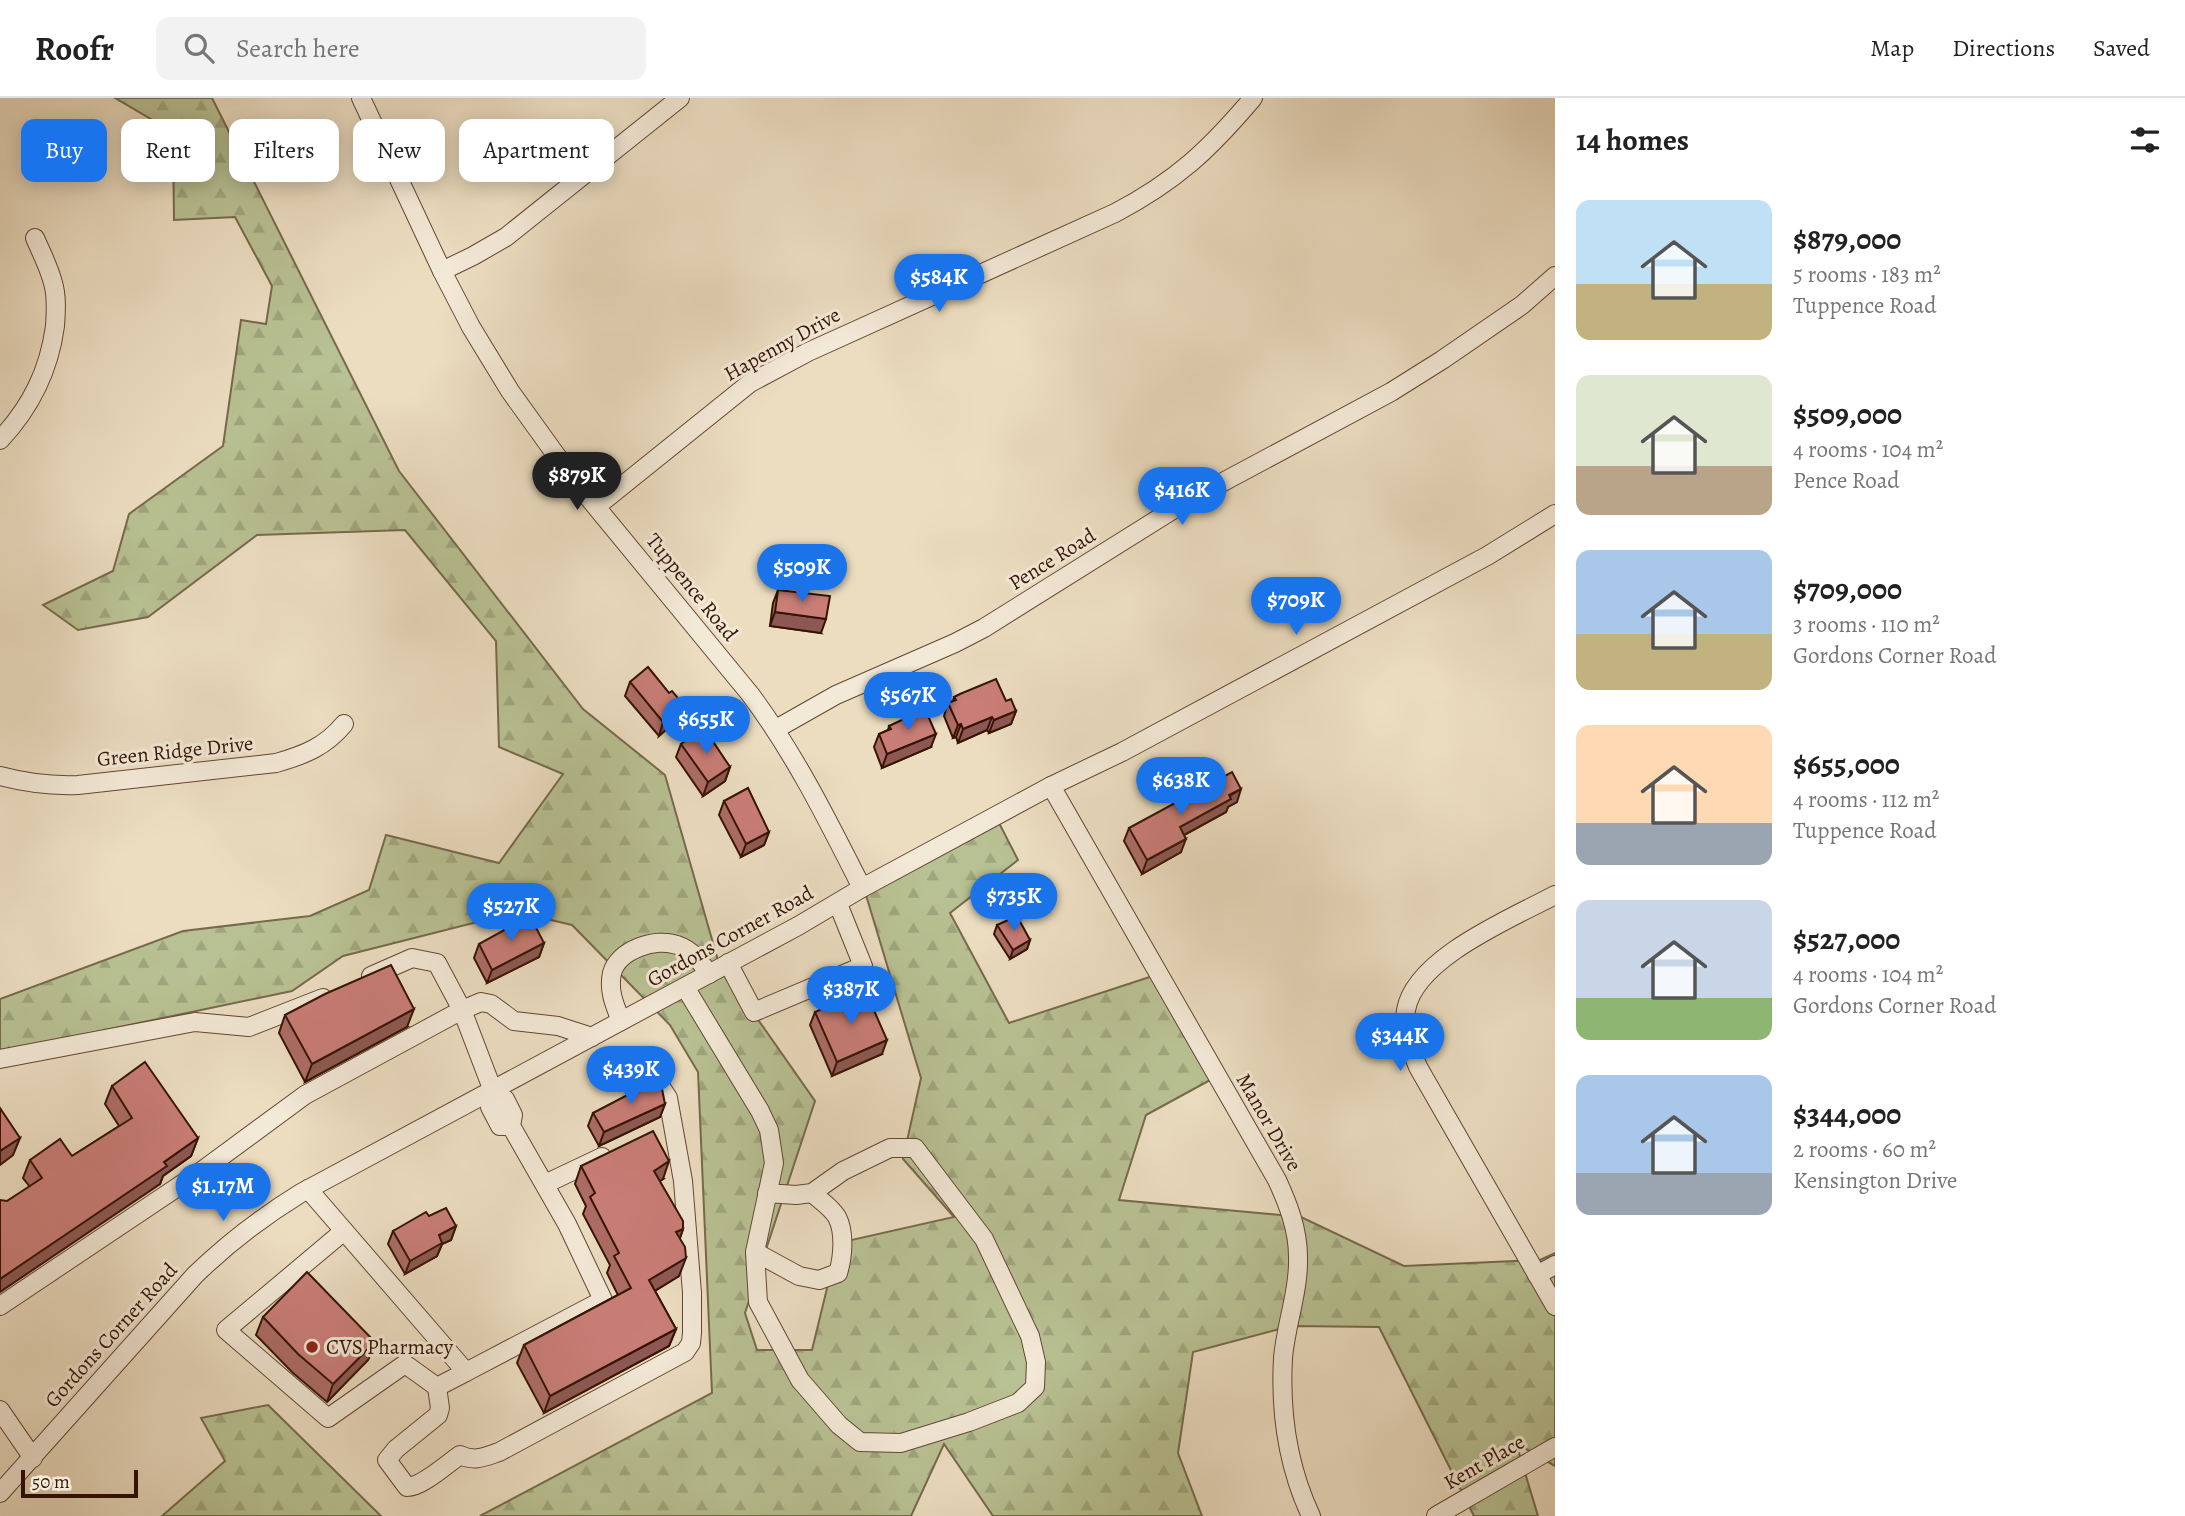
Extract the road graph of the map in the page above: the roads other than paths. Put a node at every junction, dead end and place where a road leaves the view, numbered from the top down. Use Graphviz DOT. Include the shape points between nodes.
graph roads {
  1 [pos="361,98"];
  2 [pos="680,98"];
  3 [pos="1253,98"];
  4 [pos="35,238"];
  5 [pos="442,271"];
  6 [pos="1555,276"];
  7 [pos="0,440"];
  8 [pos="597,506"];
  9 [pos="1555,513"];
  10 [pos="344,724"];
  11 [pos="776,729"];
  12 [pos="0,776"];
  13 [pos="1051,786"];
  14 [pos="862,888"];
  15 [pos="1555,895"];
  16 [pos="838,904"];
  17 [pos="728,963"];
  18 [pos="709,974"];
  19 [pos="685,987"];
  20 [pos="462,1010"];
  21 [pos="621,1021"];
  22 [pos="592,1037"];
  23 [pos="0,1059"];
  24 [pos="646,1072"];
  25 [pos="494,1093"];
  26 [pos="615,1151"];
  27 [pos="545,1184"];
  28 [pos="308,1189"];
  29 [pos="767,1193"];
  30 [pos="813,1193"];
  31 [pos="344,1231"];
  32 [pos="755,1252"];
  33 [pos="1555,1265"];
  34 [pos="1537,1275"];
  35 [pos="0,1306"];
  36 [pos="1555,1306"];
  37 [pos="466,1372"];
  38 [pos="437,1387"];
  39 [pos="0,1410"];
  40 [pos="1555,1447"];
  41 [pos="33,1458"];
  42 [pos="0,1493"];
  43 [pos="1311,1516"];
  44 [pos="1436,1516"];
  1 -- 5 [label="street, Tuppence Road"];
  2 -- 5 [label="street" via="506,237"];
  3 -- 8 [label="street, Hapenny Drive" via="1192,163 1142,199 750,383"];
  4 -- 7 [label="street" via="54,283 53,342 39,386"];
  5 -- 8 [label="street, Tuppence Road" via="510,391"];
  6 -- 11 [label="street, Pence Road" via="1522,305 1391,392 1182,504 984,628 836,695"];
  8 -- 11 [label="street, Tuppence Road"];
  9 -- 13 [label="street, Gordons Corner Road" via="1479,560"];
  10 -- 12 [label="street, Green Ridge Drive" via="318,747 276,762 78,785 48,786"];
  11 -- 14 [label="street, Tuppence Road"];
  13 -- 14 [label="street, Gordons Corner Road"];
  13 -- 43 [label="street, Manor Drive" via="1289,1207 1298,1257 1283,1356 1282,1396 1290,1455"];
  14 -- 16 [label="street, Gordons Corner Road"];
  15 -- 34 [label="street" via="1446,955 1426,973 1406,1012 1418,1068"];
  16 -- 17 [label="street, Gordons Corner Road"];
  16 -- 17 [label="street" via="863,966 754,1012"];
  17 -- 18 [label="street, Gordons Corner Road"];
  18 -- 19 [label="street, Gordons Corner Road"];
  18 -- 21 [label="street" via="694,954 674,944 656,943 625,955 615,966 611,986"];
  19 -- 21 [label="street, Gordons Corner Road"];
  19 -- 29 [label="street" via="769,1129 774,1163"];
  20 -- 22 [label="street" via="481,1002 492,1004 514,1021 558,1026"];
  20 -- 23 [label="street" via="437,963 412,958 249,1027 195,1022"];
  20 -- 25 [label="street"];
  20 -- 35 [label="street" via="305,1095 203,1170"];
  21 -- 22 [label="street, Gordons Corner Road"];
  22 -- 25 [label="street, Gordons Corner Road"];
  24 -- 38 [label="street" via="668,1098 668,1126 683,1181 691,1343 685,1352 499,1452 477,1460 460,1455 413,1488 407,1487 387,1460 438,1415"];
  25 -- 27 [label="street" via="505,1099 513,1115 511,1126"];
  25 -- 28 [label="street, Gordons Corner Road"];
  26 -- 27 [label="street"];
  27 -- 37 [label="street" via="603,1300"];
  28 -- 31 [label="street"];
  28 -- 41 [label="street, Gordons Corner Road" via="222,1248"];
  29 -- 30 [label="street"];
  29 -- 32 [label="street"];
  30 -- 32 [label="street" via="837,1217 842,1258 838,1273 819,1280 799,1276"];
  30 -- 32 [label="street" via="843,1171 890,1148 915,1148 984,1239 1030,1336 1035,1387 1018,1403 969,1423 901,1443 860,1442 800,1380 758,1301"];
  31 -- 37 [label="street"];
  31 -- 38 [label="street" via="226,1330 328,1418 405,1364"];
  33 -- 34 [label="street"];
  34 -- 36 [label="street"];
  37 -- 38 [label="street"];
  39 -- 41 [label="street"];
  40 -- 44 [label="street, Kent Place"];
  41 -- 42 [label="street, Gordons Corner Road"];
}
